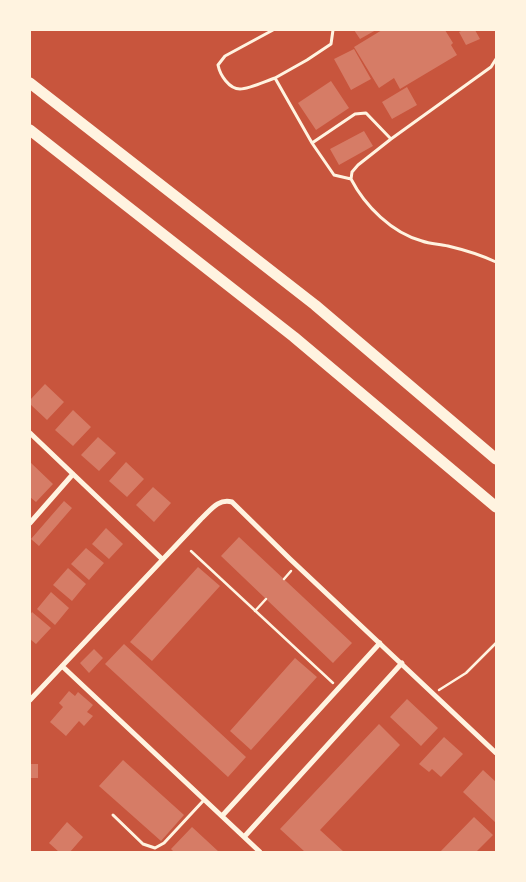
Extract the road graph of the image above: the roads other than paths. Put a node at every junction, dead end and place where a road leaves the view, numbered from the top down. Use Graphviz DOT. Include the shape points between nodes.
graph roads {
  1 [pos="273,30"];
  2 [pos="333,30"];
  3 [pos="496,59"];
  4 [pos="275,78"];
  5 [pos="30,83"];
  6 [pos="30,130"];
  7 [pos="391,139"];
  8 [pos="312,143"];
  9 [pos="351,179"];
  10 [pos="496,262"];
  11 [pos="30,433"];
  12 [pos="496,459"];
  13 [pos="73,474"];
  14 [pos="496,507"];
  15 [pos="30,523"];
  16 [pos="162,559"];
  17 [pos="380,643"];
  18 [pos="402,663"];
  19 [pos="62,666"];
  20 [pos="30,700"];
  21 [pos="496,752"];
  22 [pos="204,800"];
  23 [pos="113,816"];
  24 [pos="222,816"];
  25 [pos="244,837"];
  26 [pos="260,852"];
  1 -- 4 [label="lane" via="226,56 218,65 229,86 240,89"];
  2 -- 4 [label="lane" via="331,44"];
  3 -- 7 [label="lane" via="491,67"];
  4 -- 8 [label="lane"];
  5 -- 12 [label="main road" via="315,305"];
  6 -- 14 [label="main road" via="294,337"];
  7 -- 8 [label="lane" via="366,113 355,114"];
  7 -- 9 [label="lane" via="358,166"];
  8 -- 9 [label="lane" via="334,176"];
  9 -- 10 [label="lane" via="366,202 386,222 410,236"];
  11 -- 13 [label="street"];
  13 -- 15 [label="street"];
  13 -- 16 [label="street"];
  16 -- 17 [label="street" via="217,504 232,502"];
  16 -- 19 [label="street"];
  17 -- 18 [label="street"];
  17 -- 24 [label="street"];
  18 -- 21 [label="street"];
  18 -- 25 [label="street"];
  19 -- 20 [label="street"];
  19 -- 22 [label="street"];
  22 -- 23 [label="lane" via="164,843 155,848 143,844"];
  22 -- 24 [label="street"];
  24 -- 25 [label="street"];
  25 -- 26 [label="street"];
}
